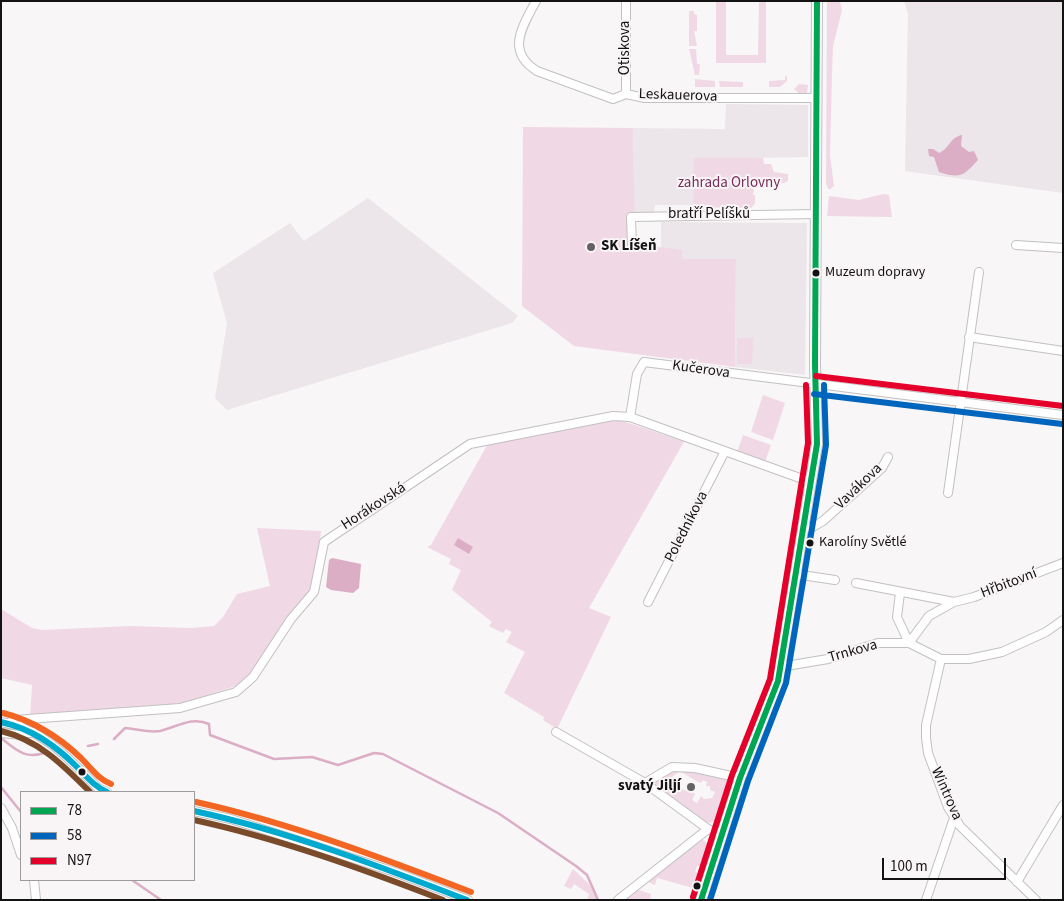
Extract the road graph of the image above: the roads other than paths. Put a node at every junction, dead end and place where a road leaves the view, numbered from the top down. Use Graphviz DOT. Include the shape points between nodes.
graph roads {
  1 [pos="536,1"];
  2 [pos="626,1"];
  3 [pos="817,1"];
  4 [pos="626,94"];
  5 [pos="816,98"];
  6 [pos="816,214"];
  7 [pos="632,245"];
  8 [pos="1016,245"];
  9 [pos="1063,248"];
  10 [pos="979,272"];
  11 [pos="969,337"];
  12 [pos="1063,351"];
  13 [pos="815,385"];
  14 [pos="961,403"];
  15 [pos="1063,415"];
  16 [pos="630,417"];
  17 [pos="725,452"];
  18 [pos="888,457"];
  19 [pos="812,482"];
  20 [pos="948,493"];
  21 [pos="803,526"];
  22 [pos="1063,563"];
  23 [pos="795,574"];
  24 [pos="835,580"];
  25 [pos="856,583"];
  26 [pos="900,592"];
  27 [pos="648,602"];
  28 [pos="954,602"];
  29 [pos="1063,620"];
  30 [pos="909,643"];
  31 [pos="941,659"];
  32 [pos="780,667"];
  33 [pos="4,722"];
  34 [pos="33,732"];
  35 [pos="556,732"];
  36 [pos="1,733"];
  37 [pos="740,778"];
  38 [pos="644,783"];
  39 [pos="105,791"];
  40 [pos="1063,805"];
  41 [pos="1,808"];
  42 [pos="195,811"];
  43 [pos="954,818"];
  44 [pos="708,828"];
  45 [pos="722,834"];
  46 [pos="20,852"];
  47 [pos="34,881"];
  48 [pos="1017,882"];
  49 [pos="36,900"];
  50 [pos="468,900"];
  51 [pos="618,900"];
  52 [pos="701,900"];
  53 [pos="926,900"];
  54 [pos="1036,900"];
  1 -- 4 [label="street, Leskauerova" via="519,38 520,51 529,67 598,96 615,99"];
  2 -- 4 [label="street, Otiskova"];
  3 -- 5 [label="street"];
  4 -- 5 [label="street, Leskauerova" via="646,98"];
  5 -- 6 [label="street"];
  6 -- 7 [label="street, bratří Pelíšků" via="631,217"];
  6 -- 13 [label="street"];
  8 -- 9 [label="street"];
  10 -- 11 [label="street"];
  11 -- 12 [label="street"];
  11 -- 14 [label="street"];
  13 -- 14 [label="street"];
  13 -- 16 [label="street, Kučerova" via="644,362 637,374"];
  13 -- 19 [label="street" via="817,444"];
  14 -- 15 [label="street"];
  14 -- 20 [label="street"];
  16 -- 17 [label="street, Horákovská"];
  16 -- 33 [label="street, Horákovská" via="613,416 470,444 329,537 324,542 314,592 290,619 252,677 236,692 180,708"];
  17 -- 19 [label="street, Horákovská"];
  17 -- 27 [label="street, Poledníkova"];
  18 -- 21 [label="street, Vavákova" via="882,468 823,521 811,528"];
  19 -- 21 [label="street"];
  21 -- 23 [label="street"];
  22 -- 28 [label="street, Hřbitovní"];
  23 -- 24 [label="street"];
  23 -- 32 [label="street"];
  25 -- 26 [label="street, Hřbitovní"];
  26 -- 28 [label="street, Hřbitovní"];
  26 -- 30 [label="street" via="897,617"];
  28 -- 30 [label="street, Hřbitovní" via="929,616"];
  29 -- 31 [label="street, Trnkova" via="1046,632 1002,652 969,659"];
  30 -- 31 [label="street, Trnkova"];
  30 -- 32 [label="street, Trnkova" via="878,643 828,659"];
  31 -- 43 [label="street, Wintrova" via="926,738 928,752"];
  32 -- 37 [label="street" via="773,697"];
  33 -- 34 [label="street"];
  34 -- 36 [label="street" via="22,735"];
  34 -- 39 [label="street" via="56,746"];
  35 -- 38 [label="street"];
  37 -- 38 [label="street" via="695,768 672,767"];
  37 -- 45 [label="street"];
  38 -- 44 [label="street"];
  40 -- 48 [label="street"];
  41 -- 46 [label="street"];
  42 -- 50 [label="street" via="386,869"];
  43 -- 48 [label="street, Wintrova"];
  43 -- 53 [label="street"];
  44 -- 45 [label="street"];
  44 -- 51 [label="street"];
  45 -- 52 [label="street"];
  47 -- 49 [label="street"];
  48 -- 54 [label="street, Wintrova"];
}
